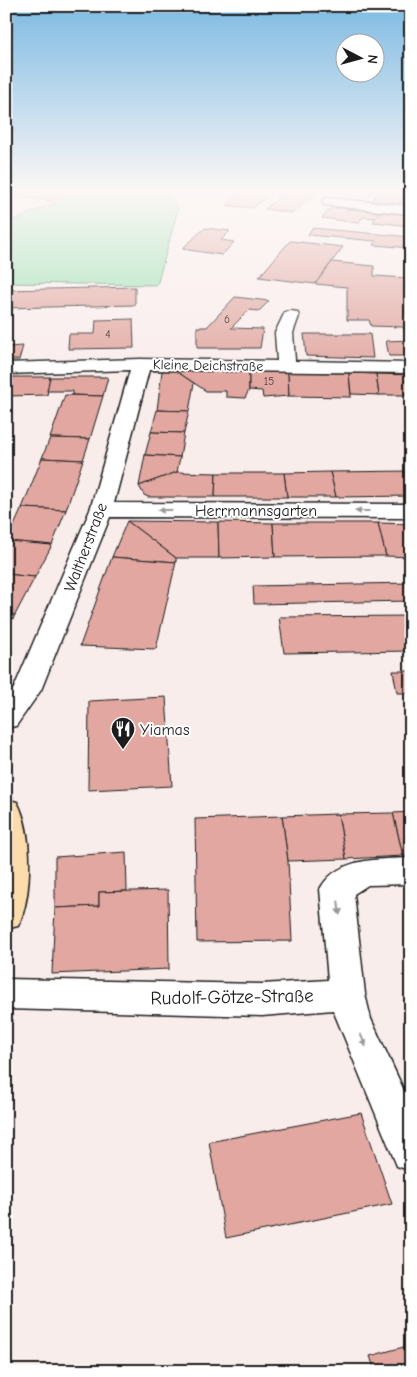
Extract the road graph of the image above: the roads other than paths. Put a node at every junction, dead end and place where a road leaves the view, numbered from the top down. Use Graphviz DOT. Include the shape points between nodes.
graph roads {
  1 [pos="291,316"];
  2 [pos="140,364"];
  3 [pos="286,366"];
  4 [pos="411,368"];
  5 [pos="6,369"];
  6 [pos="101,510"];
  7 [pos="411,511"];
  8 [pos="6,719"];
  9 [pos="6,810"];
  10 [pos="411,871"];
  11 [pos="6,916"];
  12 [pos="6,994"];
  13 [pos="347,994"];
  14 [pos="411,1152"];
  1 -- 3 [label="street" via="284,333"];
  2 -- 3 [label="street, Kleine Deichstraße"];
  2 -- 5 [label="street, Kleine Deichstraße"];
  2 -- 6 [label="street, Waltherstraße"];
  3 -- 4 [label="street, Kleine Deichstraße"];
  7 -- 6 [label="street, Herrmannsgarten, one-way"];
  6 -- 8 [label="street, Waltherstraße" via="27,690"];
  9 -- 11 [label="main road" via="12,841 13,880"];
  10 -- 13 [label="street, one-way" via="361,873 337,889"];
  12 -- 13 [label="street, Rudolf-Götze-Straße" via="262,1000"];
  13 -- 14 [label="street, one-way" via="353,1019"];
}
